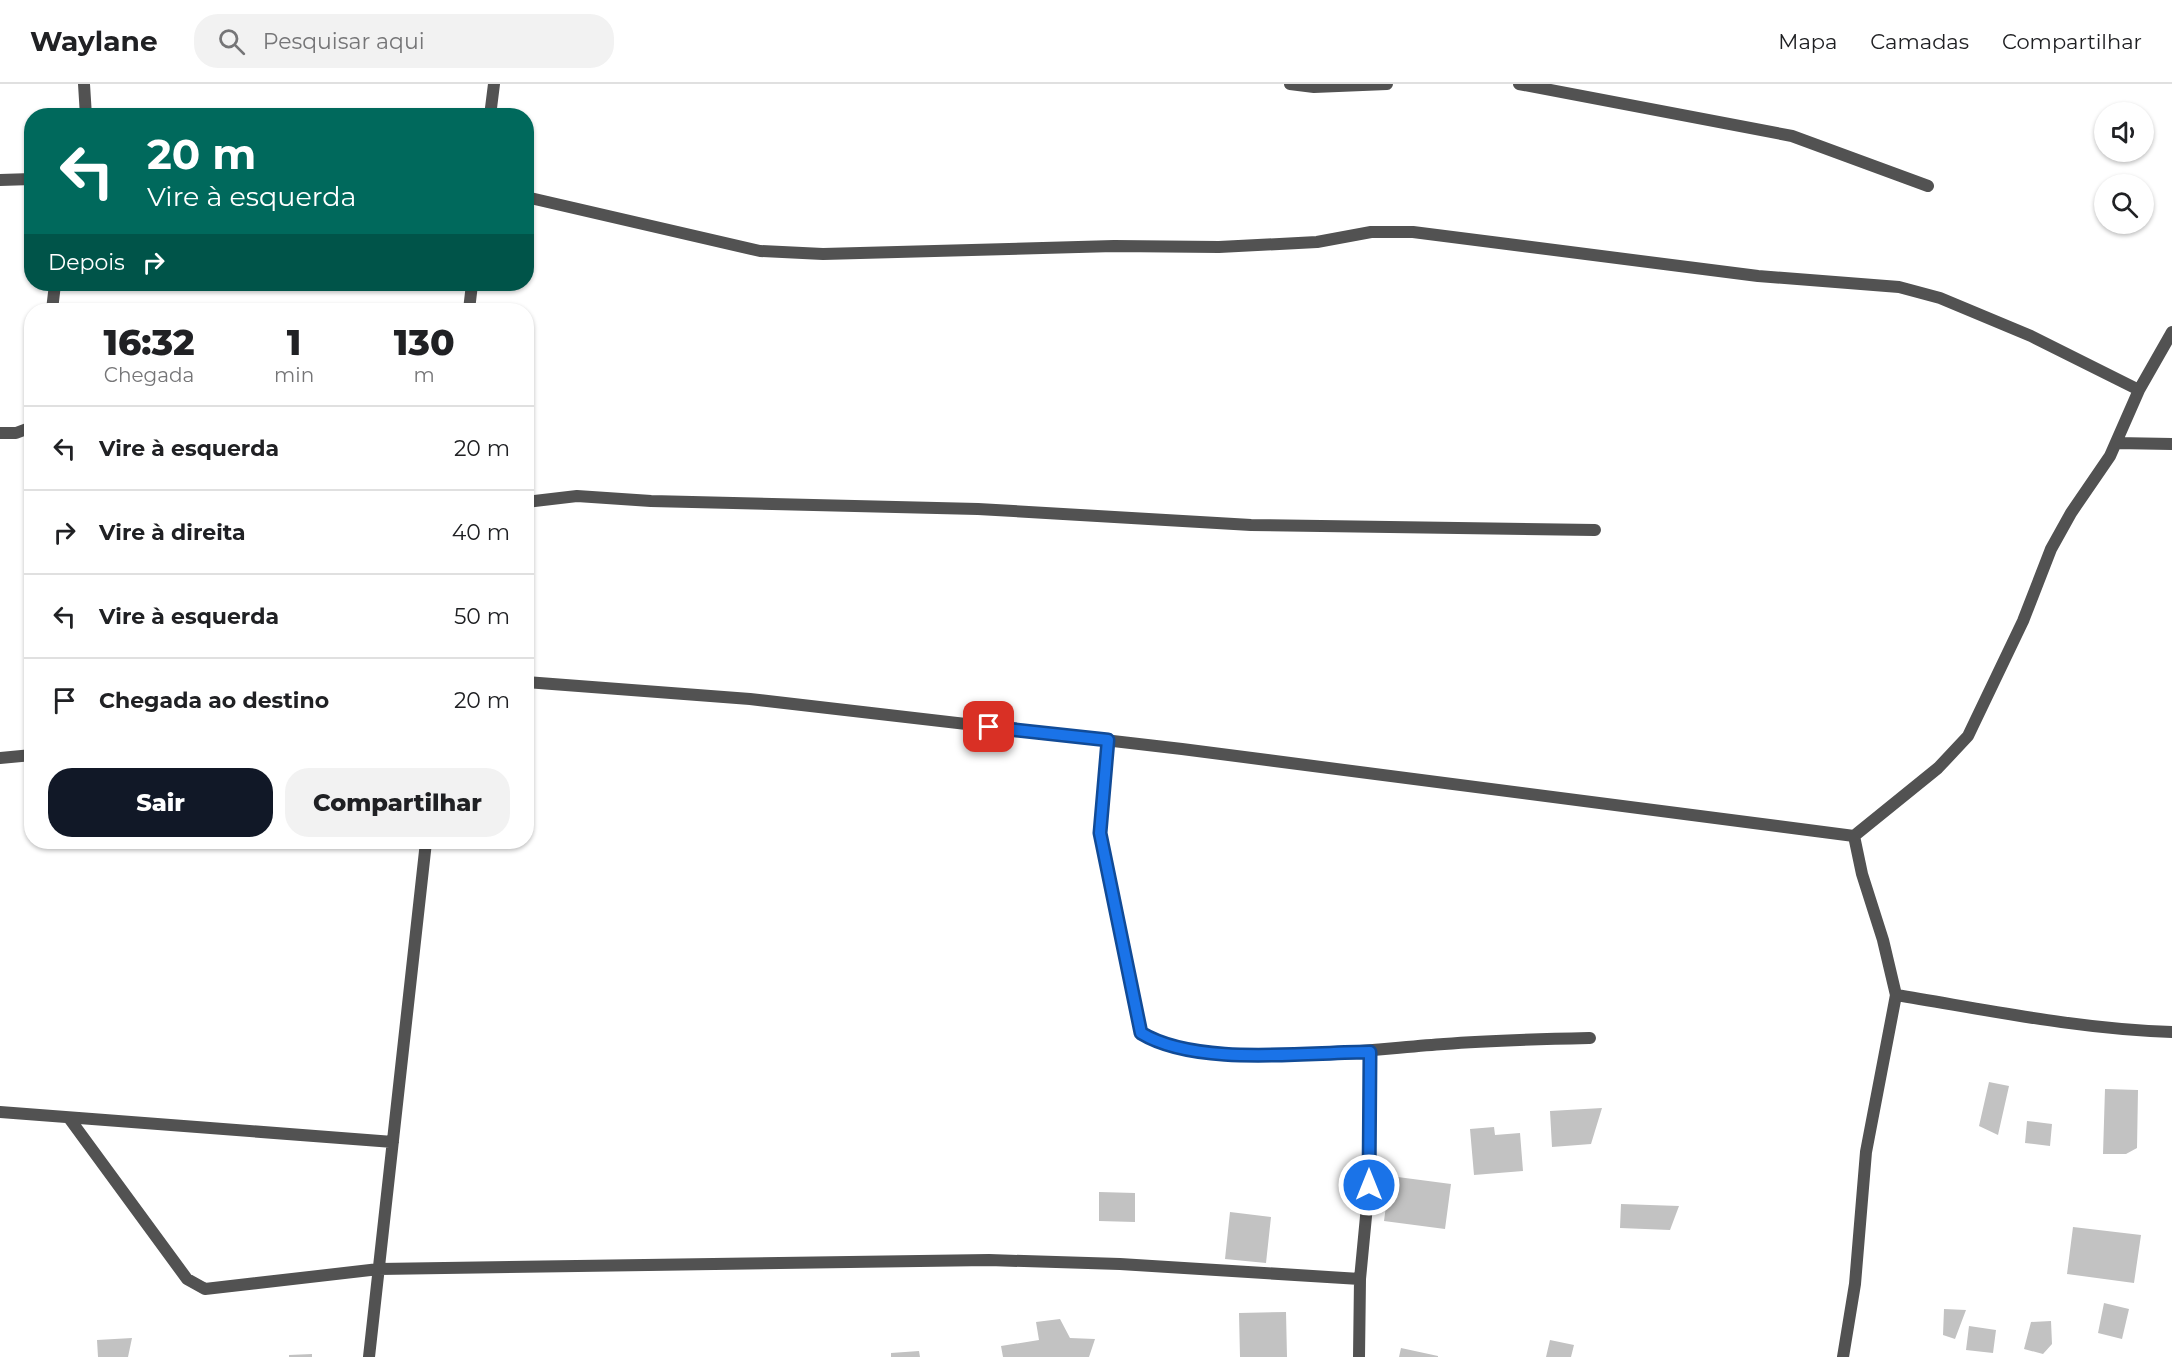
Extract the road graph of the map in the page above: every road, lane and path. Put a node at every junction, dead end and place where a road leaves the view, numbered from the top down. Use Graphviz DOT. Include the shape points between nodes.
graph roads {
  1 [pos="84,84"];
  2 [pos="494,84"];
  3 [pos="1290,84"];
  4 [pos="1387,84"];
  5 [pos="1519,84"];
  6 [pos="86,108"];
  7 [pos="491,108"];
  8 [pos="24,179"];
  9 [pos="0,180"];
  10 [pos="1928,186"];
  11 [pos="534,199"];
  12 [pos="2172,332"];
  13 [pos="2139,390"];
  14 [pos="24,430"];
  15 [pos="0,433"];
  16 [pos="2116,443"];
  17 [pos="2172,444"];
  18 [pos="534,501"];
  19 [pos="1595,530"];
  20 [pos="534,683"];
  21 [pos="1108,740"];
  22 [pos="24,756"];
  23 [pos="0,758"];
  24 [pos="1854,836"];
  25 [pos="425,849"];
  26 [pos="1896,995"];
  27 [pos="2172,1032"];
  28 [pos="1590,1038"];
  29 [pos="1370,1052"];
  30 [pos="0,1112"];
  31 [pos="69,1118"];
  32 [pos="393,1142"];
  33 [pos="379,1269"];
  34 [pos="1360,1280"];
  35 [pos="369,1357"];
  36 [pos="1359,1357"];
  37 [pos="1843,1357"];
  1 -- 6 [label="street"];
  2 -- 7 [label="street"];
  3 -- 4 [label="street"];
  5 -- 10 [label="street" via="1792,136"];
  8 -- 9 [label="street"];
  11 -- 13 [label="street" via="760,251 823,254 1219,246 1317,242 1371,232 1413,232 1758,276 1899,287 1940,298 2031,336"];
  12 -- 13 [label="street"];
  13 -- 16 [label="street"];
  14 -- 15 [label="street"];
  16 -- 17 [label="street"];
  16 -- 24 [label="street" via="2051,549 2023,621 1968,736 1938,768"];
  18 -- 19 [label="street" via="577,496 978,508 1251,525"];
  20 -- 21 [label="street" via="750,699"];
  21 -- 24 [label="street"];
  21 -- 29 [label="street" via="1100,833 1141,1033 1191,1050 1230,1055"];
  22 -- 23 [label="street"];
  24 -- 26 [label="street"];
  25 -- 32 [label="street"];
  26 -- 27 [label="street" via="2034,1020 2110,1030"];
  26 -- 37 [label="street" via="1866,1152 1855,1284"];
  28 -- 29 [label="street" via="1472,1042"];
  29 -- 34 [label="street" via="1369,1185"];
  30 -- 31 [label="street"];
  31 -- 32 [label="street"];
  31 -- 33 [label="street" via="187,1279 205,1289"];
  32 -- 33 [label="street"];
  33 -- 34 [label="street" via="989,1260 1120,1264"];
  33 -- 35 [label="street"];
  34 -- 36 [label="street"];
}
